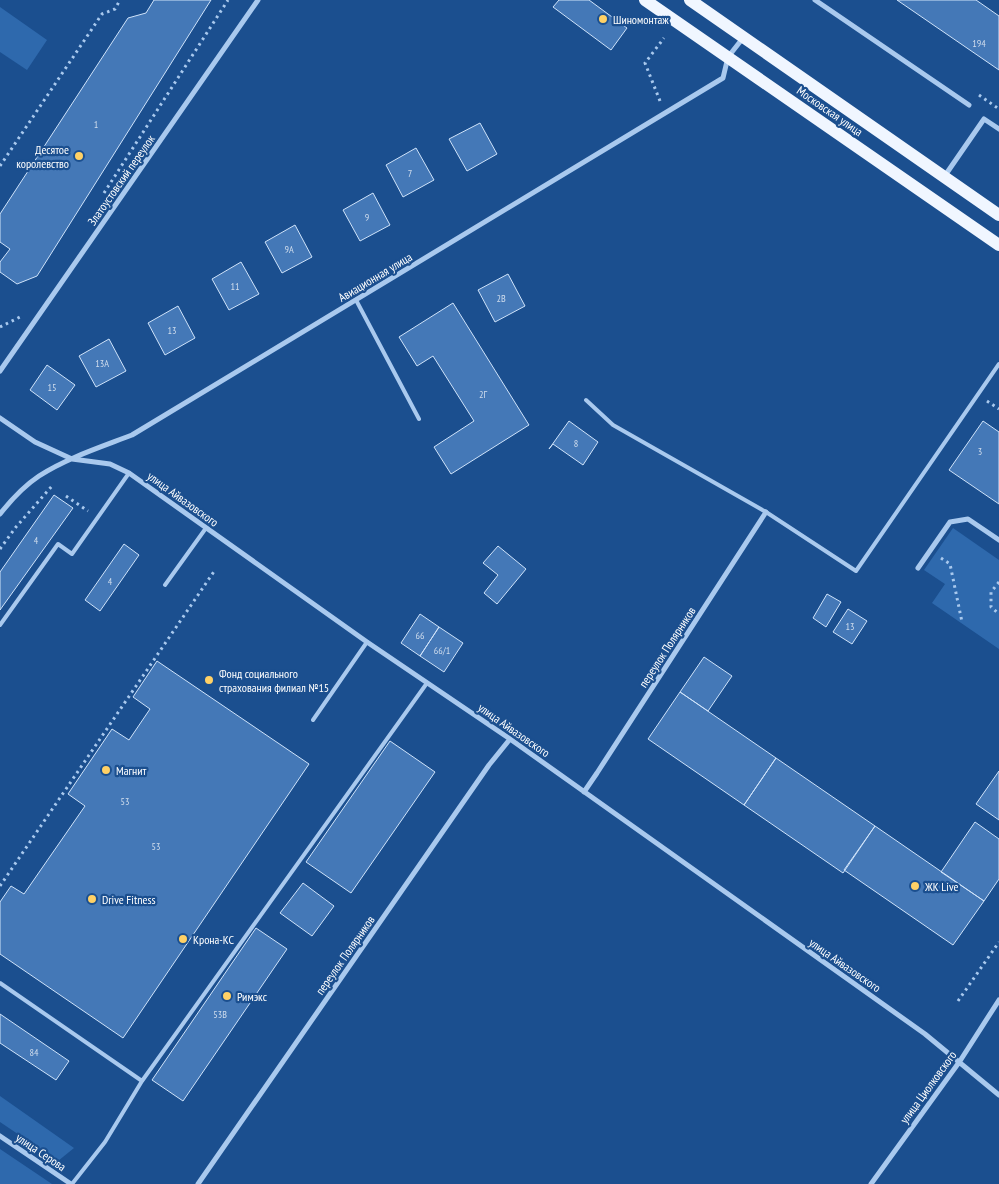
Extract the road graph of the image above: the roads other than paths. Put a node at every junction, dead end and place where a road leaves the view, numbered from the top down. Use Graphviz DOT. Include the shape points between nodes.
graph roads {
  1 [pos="258,0"];
  2 [pos="690,0"];
  3 [pos="815,0"];
  4 [pos="651,2"];
  5 [pos="743,37"];
  6 [pos="728,57"];
  7 [pos="969,105"];
  8 [pos="999,128"];
  9 [pos="944,178"];
  10 [pos="999,216"];
  11 [pos="999,245"];
  12 [pos="356,300"];
  13 [pos="999,364"];
  14 [pos="0,371"];
  15 [pos="586,400"];
  16 [pos="0,418"];
  17 [pos="419,420"];
  18 [pos="72,459"];
  19 [pos="130,473"];
  20 [pos="766,512"];
  21 [pos="0,514"];
  22 [pos="206,528"];
  23 [pos="999,540"];
  24 [pos="918,568"];
  25 [pos="165,585"];
  26 [pos="0,625"];
  27 [pos="368,642"];
  28 [pos="427,683"];
  29 [pos="313,720"];
  30 [pos="510,738"];
  31 [pos="584,792"];
  32 [pos="0,984"];
  33 [pos="999,1000"];
  34 [pos="960,1061"];
  35 [pos="142,1081"];
  36 [pos="999,1094"];
  37 [pos="0,1136"];
  38 [pos="72,1184"];
  39 [pos="198,1184"];
  40 [pos="871,1184"];
  1 -- 14 [label="street, Златоустовский переулок"];
  2 -- 5 [label="main road, Московская улица"];
  3 -- 7 [label="street"];
  4 -- 6 [label="main road, Московская улица"];
  5 -- 6 [label="street, Авиационная улица"];
  5 -- 9 [label="main road, Московская улица"];
  6 -- 11 [label="main road, Московская улица"];
  6 -- 12 [label="street, Авиационная улица" via="723,78"];
  8 -- 9 [label="street" via="984,119"];
  9 -- 10 [label="main road, Московская улица"];
  12 -- 17 [label="lane"];
  12 -- 18 [label="street, Авиационная улица" via="132,435"];
  13 -- 20 [label="lane" via="856,571"];
  15 -- 20 [label="lane" via="613,425"];
  16 -- 18 [label="street, улица Айвазовского" via="36,442"];
  18 -- 19 [label="street, улица Айвазовского" via="110,464"];
  18 -- 21 [label="street, Авиационная улица" via="39,476"];
  19 -- 22 [label="street, улица Айвазовского"];
  19 -- 26 [label="lane" via="72,554 58,544"];
  20 -- 31 [label="street, переулок Полярников"];
  22 -- 25 [label="lane"];
  22 -- 27 [label="street, улица Айвазовского"];
  23 -- 24 [label="street" via="968,519 950,522"];
  27 -- 28 [label="street, улица Айвазовского"];
  27 -- 29 [label="lane"];
  28 -- 30 [label="street, улица Айвазовского"];
  28 -- 35 [label="lane"];
  30 -- 31 [label="street, улица Айвазовского"];
  30 -- 39 [label="street, переулок Полярников"];
  31 -- 34 [label="street, улица Айвазовского"];
  32 -- 35 [label="lane"];
  33 -- 34 [label="street, улица Циолковского"];
  34 -- 36 [label="street, улица Айвазовского"];
  34 -- 40 [label="street, улица Циолковского"];
  35 -- 38 [label="lane" via="105,1142"];
  37 -- 38 [label="street, улица Серова"];
}
